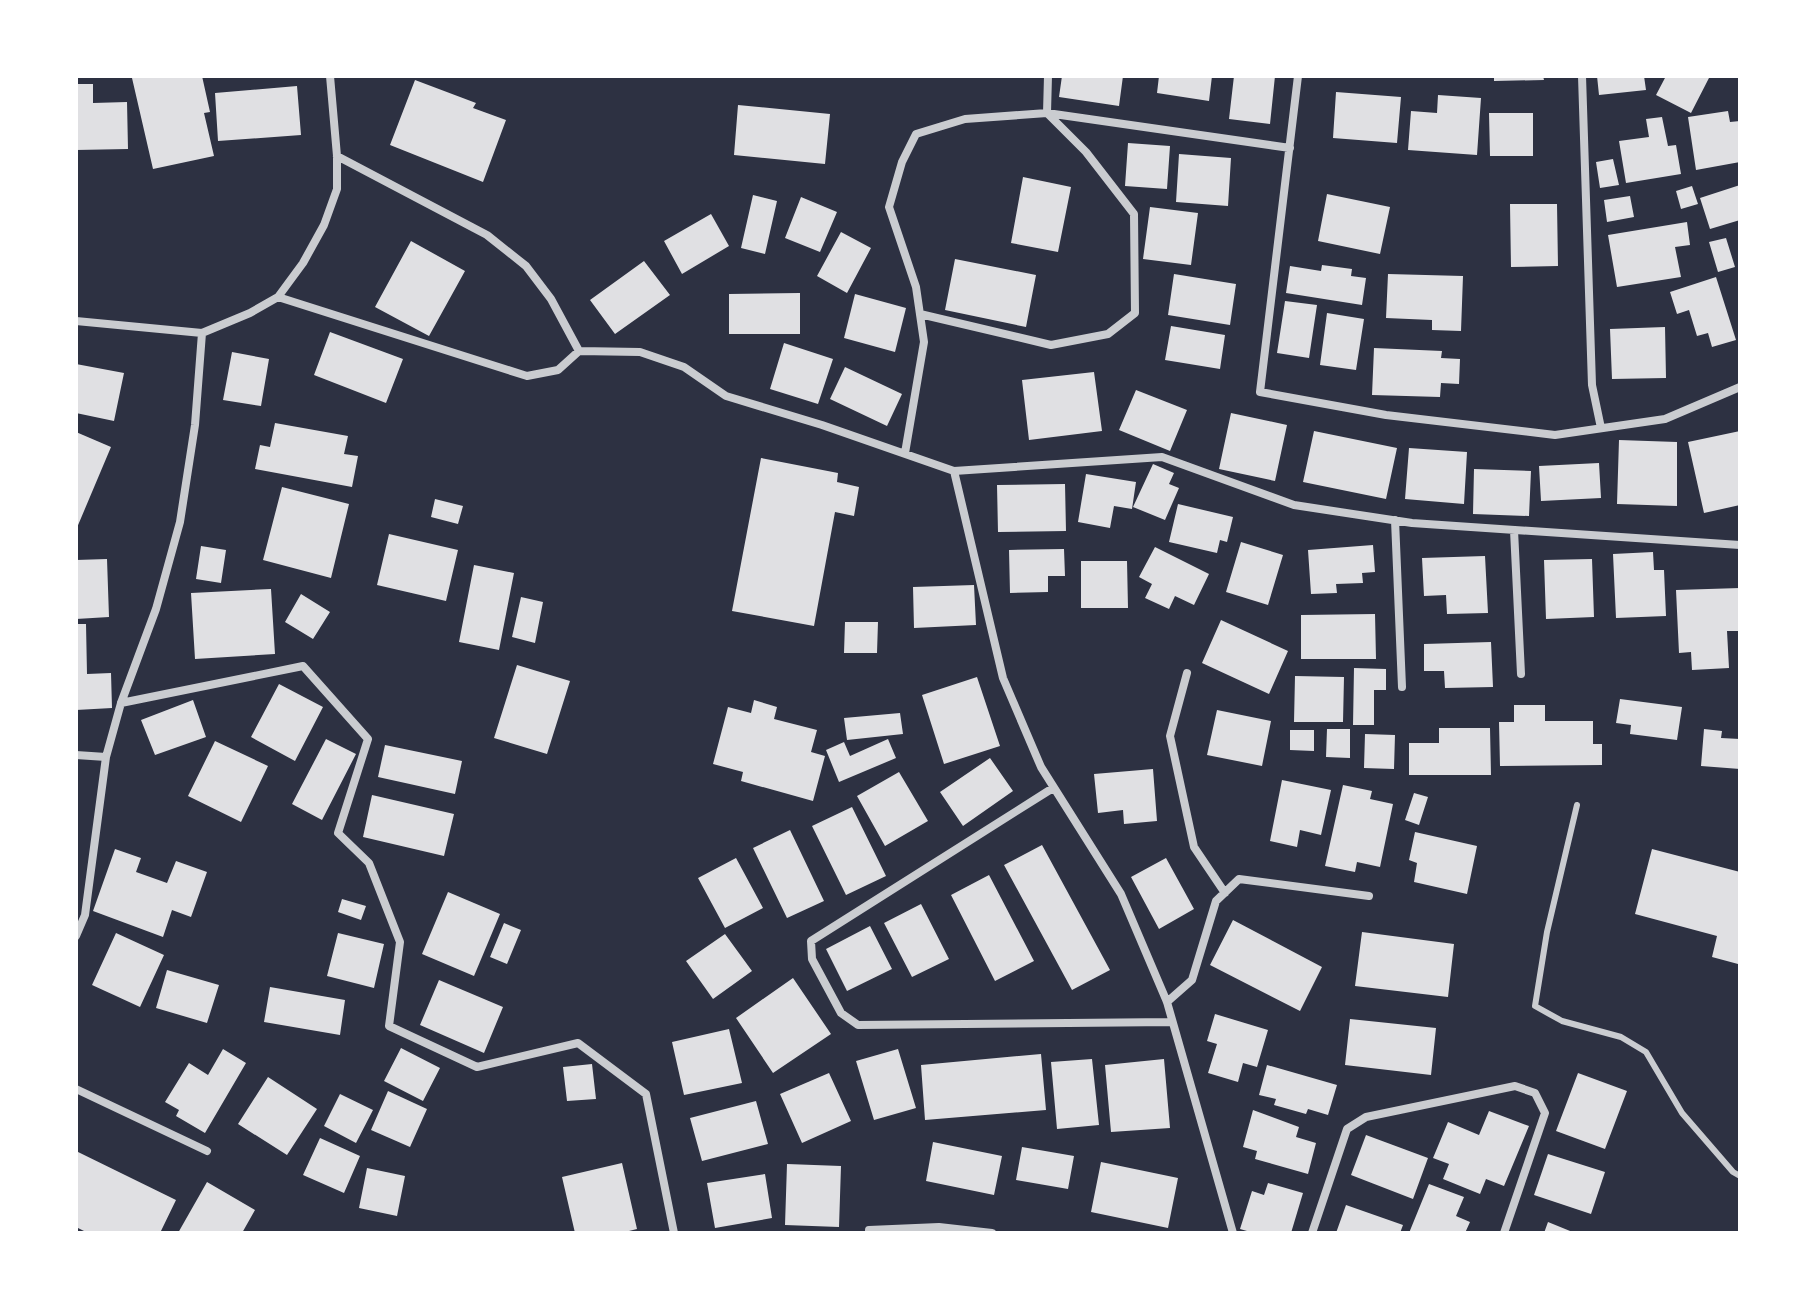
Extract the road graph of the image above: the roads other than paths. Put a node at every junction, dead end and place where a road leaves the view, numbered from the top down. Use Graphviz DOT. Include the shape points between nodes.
graph roads {
  1 [pos="330,76"];
  2 [pos="1048,76"];
  3 [pos="1298,76"];
  4 [pos="1582,76"];
  5 [pos="1047,113"];
  6 [pos="1290,148"];
  7 [pos="337,156"];
  8 [pos="278,297"];
  9 [pos="920,314"];
  10 [pos="76,321"];
  11 [pos="202,333"];
  12 [pos="579,351"];
  13 [pos="1740,387"];
  14 [pos="1601,428"];
  15 [pos="905,453"];
  16 [pos="954,471"];
  17 [pos="1395,520"];
  18 [pos="1514,530"];
  19 [pos="1740,545"];
  20 [pos="1187,673"];
  21 [pos="1521,674"];
  22 [pos="1402,687"];
  23 [pos="121,703"];
  24 [pos="76,755"];
  25 [pos="106,757"];
  26 [pos="1053,788"];
  27 [pos="1577,805"];
  28 [pos="1225,893"];
  29 [pos="1369,896"];
  30 [pos="76,936"];
  31 [pos="1167,1002"];
  32 [pos="1172,1022"];
  33 [pos="76,1089"];
  34 [pos="207,1151"];
  35 [pos="1740,1176"];
  36 [pos="674,1233"];
  37 [pos="869,1233"];
  38 [pos="992,1233"];
  39 [pos="1233,1233"];
  40 [pos="1312,1233"];
  41 [pos="1504,1233"];
  1 -- 7 [label="street"];
  2 -- 5 [label="street"];
  3 -- 6 [label="street"];
  4 -- 14 [label="street" via="1592,385"];
  5 -- 6 [label="street"];
  5 -- 9 [label="street" via="965,119 916,134 889,207"];
  5 -- 9 [label="street" via="1086,152 1134,214 1135,313 1108,334 1051,345"];
  6 -- 14 [label="street" via="1260,392 1386,415 1555,435"];
  7 -- 8 [label="street" via="337,189 324,225"];
  7 -- 12 [label="street" via="487,235 526,266"];
  8 -- 11 [label="street"];
  8 -- 12 [label="street" via="527,376 558,370"];
  9 -- 15 [label="street" via="924,342"];
  10 -- 11 [label="street"];
  11 -- 23 [label="street" via="180,522 156,609"];
  12 -- 15 [label="street" via="640,352 684,367 726,396"];
  13 -- 14 [label="street" via="1665,419"];
  15 -- 16 [label="street"];
  16 -- 17 [label="street" via="1162,457 1294,505"];
  16 -- 26 [label="street" via="1003,678"];
  17 -- 18 [label="street"];
  17 -- 22 [label="street"];
  18 -- 19 [label="street"];
  18 -- 21 [label="street"];
  20 -- 28 [label="street" via="1170,736 1194,847"];
  23 -- 25 [label="street"];
  23 -- 36 [label="street" via="303,666 368,739 338,833 369,863 400,942 389,1026 477,1067 578,1043 646,1094"];
  24 -- 25 [label="street"];
  25 -- 30 [label="street" via="85,915"];
  26 -- 31 [label="street" via="1121,894"];
  26 -- 32 [label="street" via="811,941 812,959 841,1013 858,1025"];
  27 -- 35 [label="lane" via="1535,1006 1562,1021 1621,1037 1646,1052 1682,1113"];
  28 -- 29 [label="street" via="1239,879"];
  28 -- 31 [label="street" via="1216,901 1192,980"];
  31 -- 32 [label="street"];
  32 -- 39 [label="street"];
  33 -- 34 [label="street"];
  37 -- 38 [label="street" via="939,1227"];
  40 -- 41 [label="street" via="1347,1129 1366,1117 1515,1086 1535,1093 1545,1113"];
}
